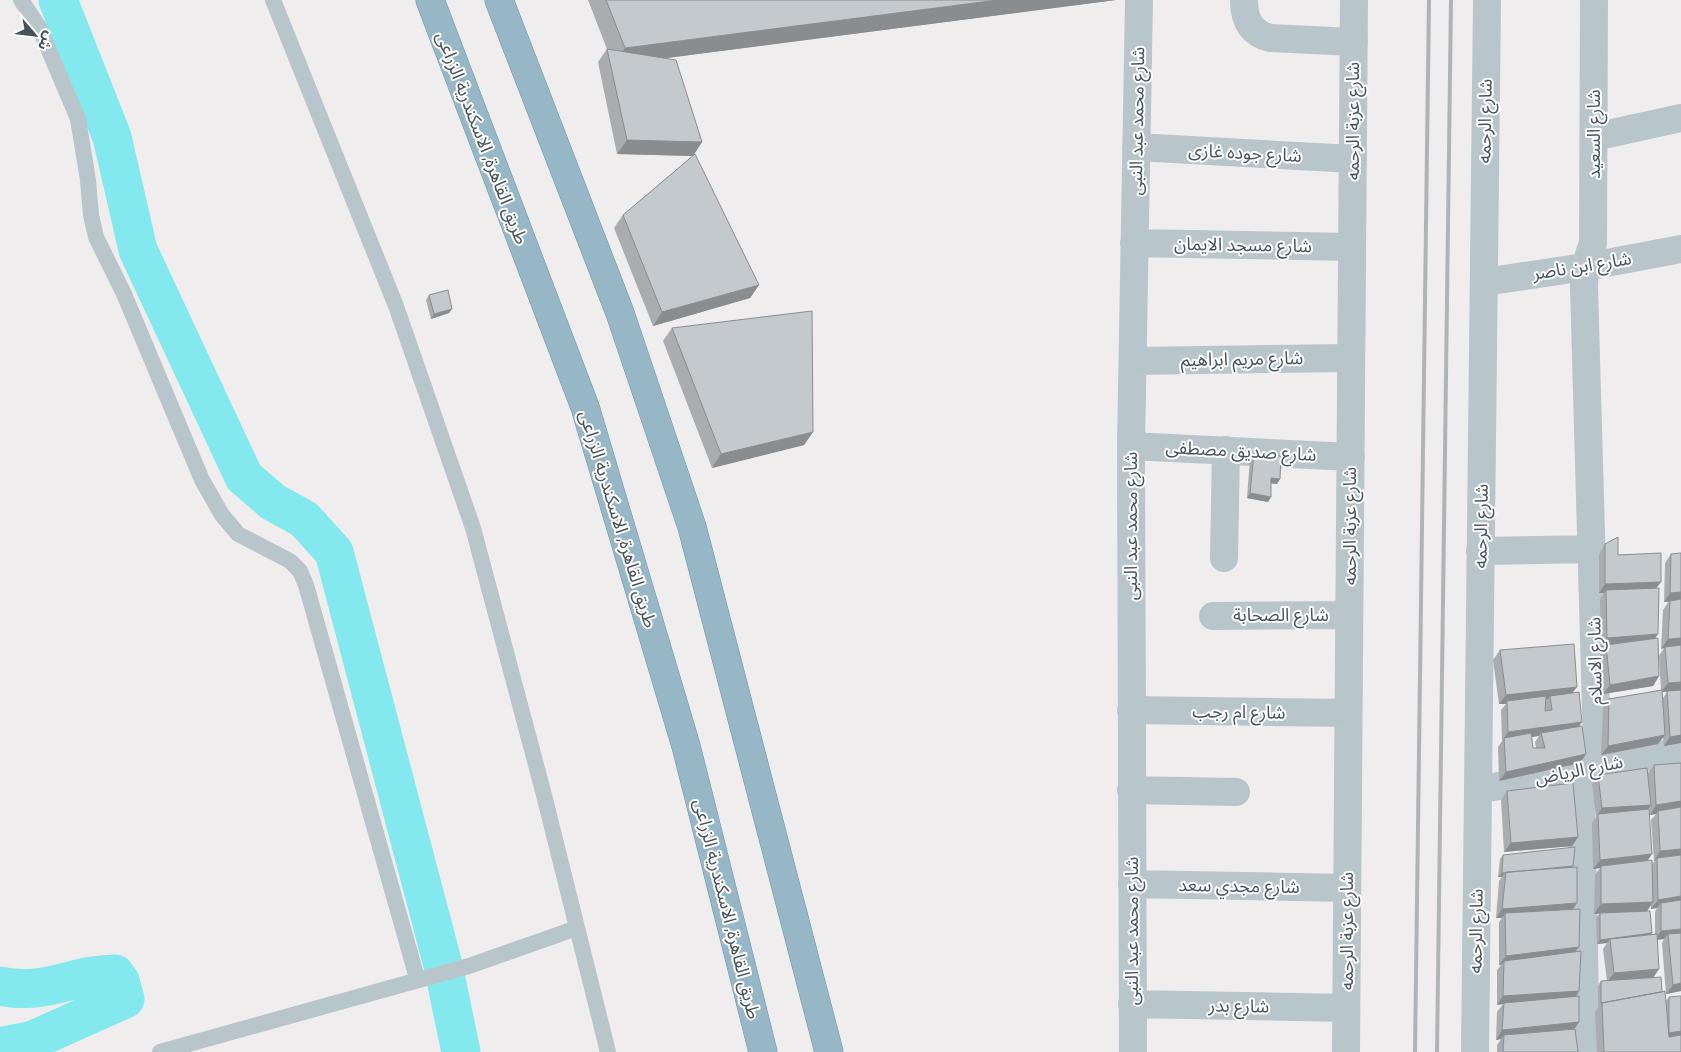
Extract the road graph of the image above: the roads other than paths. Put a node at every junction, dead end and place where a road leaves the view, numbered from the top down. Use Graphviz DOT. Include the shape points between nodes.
graph roads {
  1 [pos="21,0"];
  2 [pos="273,0"];
  3 [pos="430,0"];
  4 [pos="498,0"];
  5 [pos="1139,0"];
  6 [pos="1244,0"];
  7 [pos="1354,0"];
  8 [pos="1487,0"];
  9 [pos="1594,0"];
  10 [pos="1354,42"];
  11 [pos="1681,118"];
  12 [pos="1594,137"];
  13 [pos="1136,147"];
  14 [pos="1353,160"];
  15 [pos="1134,243"];
  16 [pos="1352,247"];
  17 [pos="1681,249"];
  18 [pos="1585,267"];
  19 [pos="1484,282"];
  20 [pos="1351,358"];
  21 [pos="1133,361"];
  22 [pos="1131,446"];
  23 [pos="1226,450"];
  24 [pos="1350,457"];
  25 [pos="1592,549"];
  26 [pos="1480,550"];
  27 [pos="1224,558"];
  28 [pos="1349,615"];
  29 [pos="1213,616"];
  30 [pos="1131,710"];
  31 [pos="1348,713"];
  32 [pos="1681,751"];
  33 [pos="1592,768"];
  34 [pos="1131,790"];
  35 [pos="1478,790"];
  36 [pos="1236,792"];
  37 [pos="1132,884"];
  38 [pos="1347,888"];
  39 [pos="577,928"];
  40 [pos="417,978"];
  41 [pos="1132,1004"];
  42 [pos="1346,1008"];
  43 [pos="160,1052"];
  44 [pos="608,1052"];
  45 [pos="763,1052"];
  46 [pos="829,1052"];
  47 [pos="1133,1052"];
  48 [pos="1346,1052"];
  49 [pos="1474,1052"];
  50 [pos="1586,1052"];
  1 -- 40 [label="lane" via="40,27 78,119 96,237 124,294 202,480 222,515 238,534 290,561 300,571 306,585"];
  2 -- 39 [label="lane" via="396,306 473,528"];
  3 -- 45 [label="highway, طريق القاهرة, الاسكندرية الزراعى" via="585,407 686,746"];
  4 -- 46 [label="highway" via="620,314 692,527"];
  5 -- 13 [label="street, شارع محمد عبد النبى"];
  6 -- 10 [label="street" via="1247,22 1261,36"];
  7 -- 10 [label="street, شارع عزبة الرحمه"];
  8 -- 19 [label="street, شارع الرحمه"];
  9 -- 12 [label="street, شارع السعيد"];
  10 -- 14 [label="street, شارع عزبة الرحمه"];
  11 -- 12 [label="street"];
  12 -- 18 [label="street, شارع السعيد" via="1594,243"];
  13 -- 14 [label="street, شارع جوده غازى"];
  13 -- 15 [label="street, شارع محمد عبد النبى"];
  14 -- 16 [label="street, شارع عزبة الرحمه"];
  15 -- 16 [label="street, شارع مسجد الايمان"];
  15 -- 21 [label="street, شارع محمد عبد النبى"];
  16 -- 20 [label="street, شارع عزبة الرحمه"];
  17 -- 18 [label="street, شارع ابن ناصر"];
  18 -- 19 [label="street, شارع ابن ناصر"];
  18 -- 25 [label="street, شارع الاسلام"];
  19 -- 26 [label="street, شارع الرحمه"];
  20 -- 21 [label="street, شارع مريم ابراهيم"];
  20 -- 24 [label="street, شارع عزبة الرحمه"];
  21 -- 22 [label="street, شارع محمد عبد النبى"];
  22 -- 23 [label="street, شارع صديق مصطفى"];
  22 -- 30 [label="street, شارع محمد عبد النبى"];
  23 -- 24 [label="street, شارع صديق مصطفى"];
  23 -- 27 [label="street"];
  24 -- 28 [label="street, شارع عزبة الرحمه"];
  25 -- 26 [label="street"];
  25 -- 33 [label="street, شارع الاسلام" via="1597,744"];
  26 -- 35 [label="street, شارع الرحمه"];
  28 -- 29 [label="street, شارع الصحابة"];
  28 -- 31 [label="street, شارع عزبة الرحمه"];
  30 -- 31 [label="street, شارع ام رجب"];
  30 -- 34 [label="street, شارع محمد عبد النبى"];
  31 -- 38 [label="street, شارع عزبة الرحمه"];
  32 -- 33 [label="street, شارع الرياض"];
  33 -- 35 [label="street, شارع الرياض"];
  33 -- 50 [label="street, شارع الاسلام" via="1581,796"];
  34 -- 36 [label="street"];
  34 -- 37 [label="street, شارع محمد عبد النبى"];
  35 -- 49 [label="street, شارع الرحمه"];
  37 -- 38 [label="street, شارع مجدي سعد"];
  37 -- 41 [label="street, شارع محمد عبد النبى"];
  38 -- 42 [label="street, شارع عزبة الرحمه"];
  39 -- 40 [label="lane" via="469,966"];
  39 -- 44 [label="lane"];
  40 -- 43 [label="lane"];
  41 -- 42 [label="street, شارع بدر"];
  41 -- 47 [label="street, شارع محمد عبد النبى"];
  42 -- 48 [label="street, شارع عزبة الرحمه"];
}
